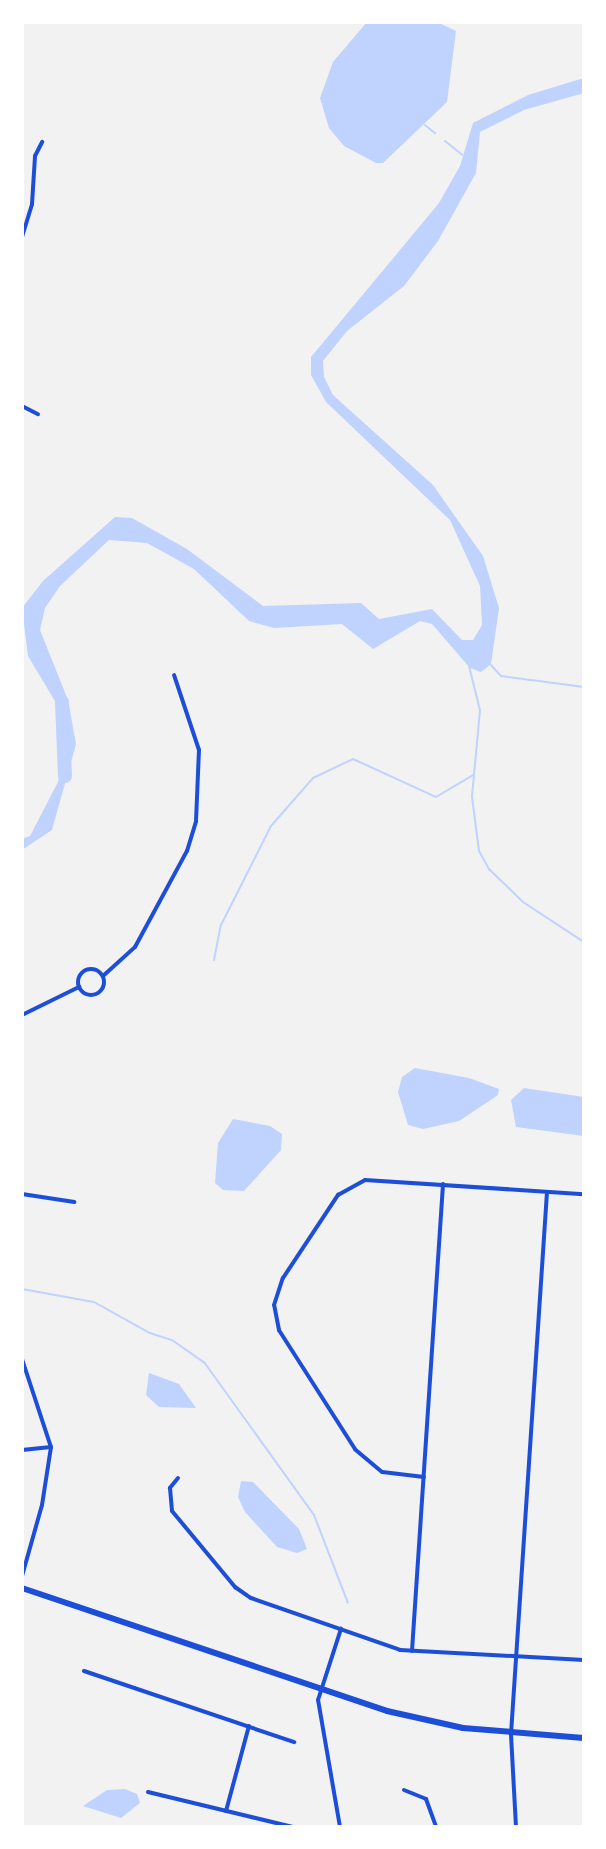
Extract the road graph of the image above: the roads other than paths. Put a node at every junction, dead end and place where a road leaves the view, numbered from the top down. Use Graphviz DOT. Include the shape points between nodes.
graph roads {
  1 [pos="42,142"];
  2 [pos="22,237"];
  3 [pos="22,406"];
  4 [pos="38,414"];
  5 [pos="174,675"];
  6 [pos="103,976"];
  7 [pos="79,987"];
  8 [pos="22,1015"];
  9 [pos="443,1184"];
  10 [pos="547,1192"];
  11 [pos="22,1194"];
  12 [pos="584,1194"];
  13 [pos="74,1202"];
  14 [pos="22,1359"];
  15 [pos="51,1447"];
  16 [pos="22,1450"];
  17 [pos="424,1477"];
  18 [pos="178,1478"];
  19 [pos="22,1576"];
  20 [pos="22,1588"];
  21 [pos="341,1629"];
  22 [pos="412,1651"];
  23 [pos="515,1658"];
  24 [pos="584,1660"];
  25 [pos="84,1671"];
  26 [pos="321,1689"];
  27 [pos="249,1726"];
  28 [pos="511,1734"];
  29 [pos="584,1738"];
  30 [pos="294,1742"];
  31 [pos="404,1790"];
  32 [pos="148,1792"];
  33 [pos="226,1811"];
  34 [pos="293,1827"];
  35 [pos="340,1827"];
  36 [pos="436,1827"];
  37 [pos="516,1827"];
  1 -- 2 [label="street"];
  3 -- 4 [label="street"];
  5 -- 6 [label="street" via="199,750 196,821 187,851 135,947"];
  6 -- 7 [label="street" via="85,971"];
  6 -- 7 [label="street" via="104,985 96,995"];
  7 -- 8 [label="street"];
  9 -- 10 [label="street"];
  9 -- 17 [label="street"];
  9 -- 17 [label="street" via="373,1179 342,1191 283,1278 274,1305 279,1330 362,1458 382,1472"];
  10 -- 12 [label="street"];
  10 -- 23 [label="street"];
  11 -- 13 [label="street"];
  14 -- 15 [label="street"];
  15 -- 16 [label="street"];
  15 -- 19 [label="street"];
  17 -- 22 [label="street"];
  18 -- 21 [label="street" via="170,1488 172,1511 235,1587 251,1598"];
  20 -- 26 [label="main road"];
  21 -- 22 [label="street"];
  21 -- 26 [label="street"];
  22 -- 23 [label="street"];
  23 -- 24 [label="street"];
  23 -- 28 [label="street"];
  25 -- 27 [label="street"];
  26 -- 28 [label="main road" via="413,1718"];
  26 -- 35 [label="street" via="319,1725"];
  27 -- 30 [label="street"];
  27 -- 33 [label="street"];
  28 -- 29 [label="main road"];
  28 -- 37 [label="street"];
  31 -- 36 [label="street" via="426,1799"];
  32 -- 33 [label="street"];
  33 -- 34 [label="street"];
}
